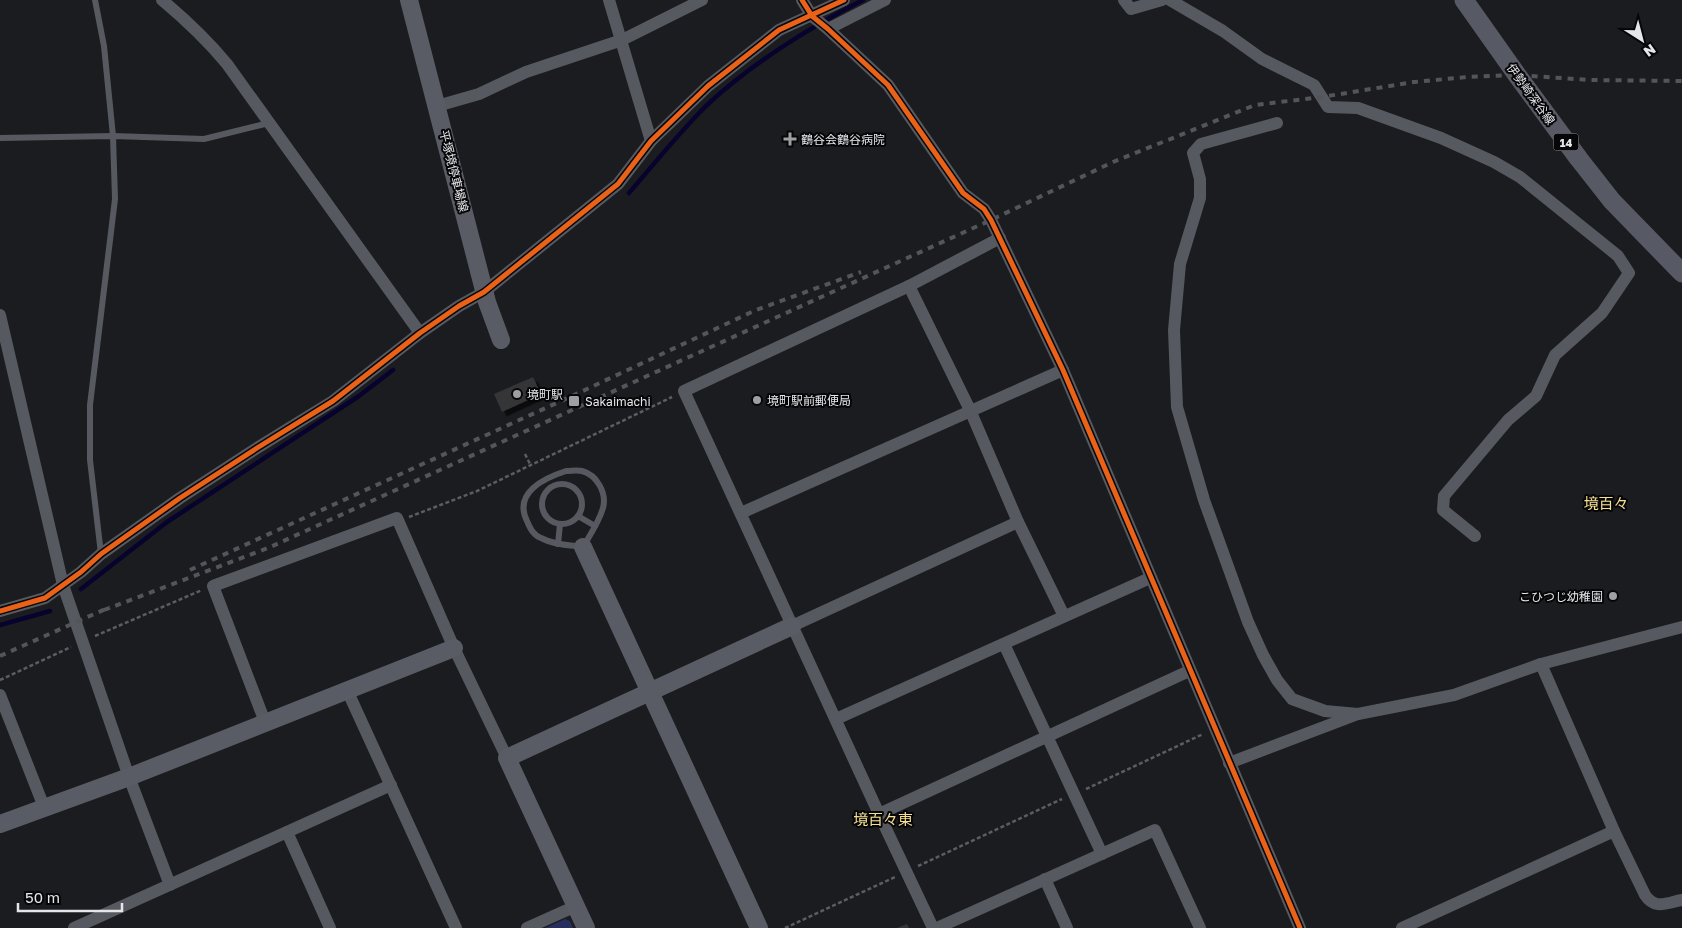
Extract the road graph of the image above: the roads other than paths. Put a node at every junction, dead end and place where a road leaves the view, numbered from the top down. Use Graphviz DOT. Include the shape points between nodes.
graph roads {
  1 [pos="95,0"];
  2 [pos="162,0"];
  3 [pos="409,0"];
  4 [pos="609,0"];
  5 [pos="702,0"];
  6 [pos="802,0"];
  7 [pos="844,0"];
  8 [pos="886,0"];
  9 [pos="1124,0"];
  10 [pos="1162,0"];
  11 [pos="1170,0"];
  12 [pos="1464,0"];
  13 [pos="812,16"];
  14 [pos="828,29"];
  15 [pos="622,40"];
  16 [pos="438,106"];
  17 [pos="269,123"];
  18 [pos="1277,123"];
  19 [pos="113,136"];
  20 [pos="0,138"];
  21 [pos="651,141"];
  22 [pos="1000,238"];
  23 [pos="1682,273"];
  24 [pos="909,286"];
  25 [pos="487,302"];
  26 [pos="0,315"];
  27 [pos="420,333"];
  28 [pos="501,340"];
  29 [pos="4,354"];
  30 [pos="1062,370"];
  31 [pos="970,410"];
  32 [pos="549,477"];
  33 [pos="553,486"];
  34 [pos="741,512"];
  35 [pos="578,516"];
  36 [pos="1018,522"];
  37 [pos="560,524"];
  38 [pos="595,526"];
  39 [pos="1475,536"];
  40 [pos="558,544"];
  41 [pos="583,547"];
  42 [pos="101,554"];
  43 [pos="1150,578"];
  44 [pos="63,585"];
  45 [pos="0,611"];
  46 [pos="1064,616"];
  47 [pos="792,626"];
  48 [pos="1682,627"];
  49 [pos="1004,644"];
  50 [pos="454,648"];
  51 [pos="1541,664"];
  52 [pos="1189,671"];
  53 [pos="347,690"];
  54 [pos="650,692"];
  55 [pos="0,695"];
  56 [pos="1358,714"];
  57 [pos="836,719"];
  58 [pos="264,722"];
  59 [pos="1048,737"];
  60 [pos="507,758"];
  61 [pos="1230,763"];
  62 [pos="129,777"];
  63 [pos="391,785"];
  64 [pos="44,807"];
  65 [pos="879,814"];
  66 [pos="0,824"];
  67 [pos="1614,831"];
  68 [pos="287,832"];
  69 [pos="1102,854"];
  70 [pos="1045,879"];
  71 [pos="170,885"];
  72 [pos="1682,900"];
  73 [pos="576,906"];
  74 [pos="325,926"];
  75 [pos="74,928"];
  76 [pos="456,928"];
  77 [pos="527,928"];
  78 [pos="586,928"];
  79 [pos="759,928"];
  80 [pos="933,928"];
  81 [pos="938,928"];
  82 [pos="1067,928"];
  83 [pos="1200,928"];
  84 [pos="1300,928"];
  85 [pos="1402,928"];
  1 -- 19 [label="lane" via="104,46"];
  2 -- 17 [label="street" via="207,40"];
  3 -- 16 [label="street, 平塚境停車場線"];
  4 -- 15 [label="street"];
  5 -- 15 [label="street"];
  6 -- 13 [label="street"];
  7 -- 13 [label="street"];
  8 -- 14 [label="street"];
  9 -- 10 [label="street" via="1131,9"];
  11 -- 39 [label="street" via="1262,60 1314,85 1328,107 1358,108 1441,138 1520,177 1618,256 1629,273 1602,313 1555,355 1536,396 1508,420 1444,496 1443,510"];
  12 -- 23 [label="main road, 伊勢崎深谷線 / 14" via="1612,201"];
  13 -- 14 [label="street"];
  13 -- 21 [label="street" via="779,30 708,86"];
  14 -- 22 [label="street" via="888,85 963,194 984,209"];
  15 -- 16 [label="street" via="526,72 479,94"];
  15 -- 21 [label="street"];
  16 -- 25 [label="street, 平塚境停車場線"];
  17 -- 19 [label="lane" via="204,139"];
  17 -- 27 [label="street"];
  18 -- 56 [label="street" via="1201,144 1193,154 1200,179 1200,198 1180,264 1174,330 1177,408 1204,500 1262,655 1292,699 1325,711"];
  19 -- 20 [label="lane"];
  19 -- 42 [label="lane" via="115,199 90,405 90,460"];
  21 -- 25 [label="street" via="618,184"];
  22 -- 24 [label="street"];
  22 -- 30 [label="street"];
  24 -- 31 [label="street"];
  24 -- 34 [label="street" via="684,390"];
  25 -- 27 [label="street" via="459,306"];
  25 -- 28 [label="street, 平塚境停車場線"];
  26 -- 29 [label="street"];
  27 -- 42 [label="street" via="333,401 180,498"];
  29 -- 44 [label="street"];
  30 -- 31 [label="street"];
  30 -- 43 [label="street"];
  31 -- 34 [label="street"];
  31 -- 36 [label="street"];
  32 -- 33 [label="lane"];
  32 -- 38 [label="lane" via="566,471 581,471 599,483 604,497"];
  32 -- 40 [label="lane" via="526,495 522,504 532,533"];
  33 -- 35 [label="lane" via="563,483 577,490 582,505"];
  33 -- 37 [label="lane" via="543,495 542,510 546,518"];
  34 -- 47 [label="street"];
  35 -- 37 [label="lane"];
  35 -- 38 [label="lane"];
  36 -- 46 [label="street"];
  36 -- 47 [label="street"];
  37 -- 40 [label="lane"];
  38 -- 41 [label="lane"];
  40 -- 41 [label="lane"];
  41 -- 54 [label="street"];
  42 -- 44 [label="street"];
  43 -- 46 [label="street"];
  43 -- 52 [label="street"];
  44 -- 45 [label="street" via="45,598"];
  44 -- 62 [label="street"];
  46 -- 49 [label="street"];
  47 -- 54 [label="street"];
  47 -- 57 [label="street"];
  48 -- 51 [label="street"];
  49 -- 57 [label="street"];
  49 -- 59 [label="street"];
  50 -- 53 [label="street"];
  50 -- 58 [label="street" via="397,518 213,586"];
  50 -- 60 [label="street"];
  51 -- 56 [label="street" via="1454,695"];
  51 -- 67 [label="street"];
  52 -- 59 [label="street"];
  52 -- 61 [label="street"];
  53 -- 58 [label="street"];
  53 -- 63 [label="street"];
  54 -- 60 [label="street"];
  54 -- 79 [label="street"];
  55 -- 64 [label="street"];
  56 -- 61 [label="street"];
  57 -- 65 [label="street"];
  58 -- 62 [label="street"];
  59 -- 65 [label="street"];
  59 -- 69 [label="street"];
  60 -- 73 [label="street"];
  61 -- 84 [label="street"];
  62 -- 64 [label="street"];
  62 -- 71 [label="street"];
  63 -- 68 [label="street"];
  63 -- 76 [label="street"];
  64 -- 66 [label="street"];
  65 -- 80 [label="street"];
  67 -- 72 [label="street" via="1650,902 1656,905"];
  67 -- 85 [label="street"];
  68 -- 71 [label="street"];
  68 -- 74 [label="street"];
  69 -- 70 [label="street"];
  69 -- 83 [label="street" via="1155,830"];
  70 -- 81 [label="street"];
  70 -- 82 [label="street"];
  71 -- 75 [label="street"];
  73 -- 77 [label="street"];
  73 -- 78 [label="street"];
}
